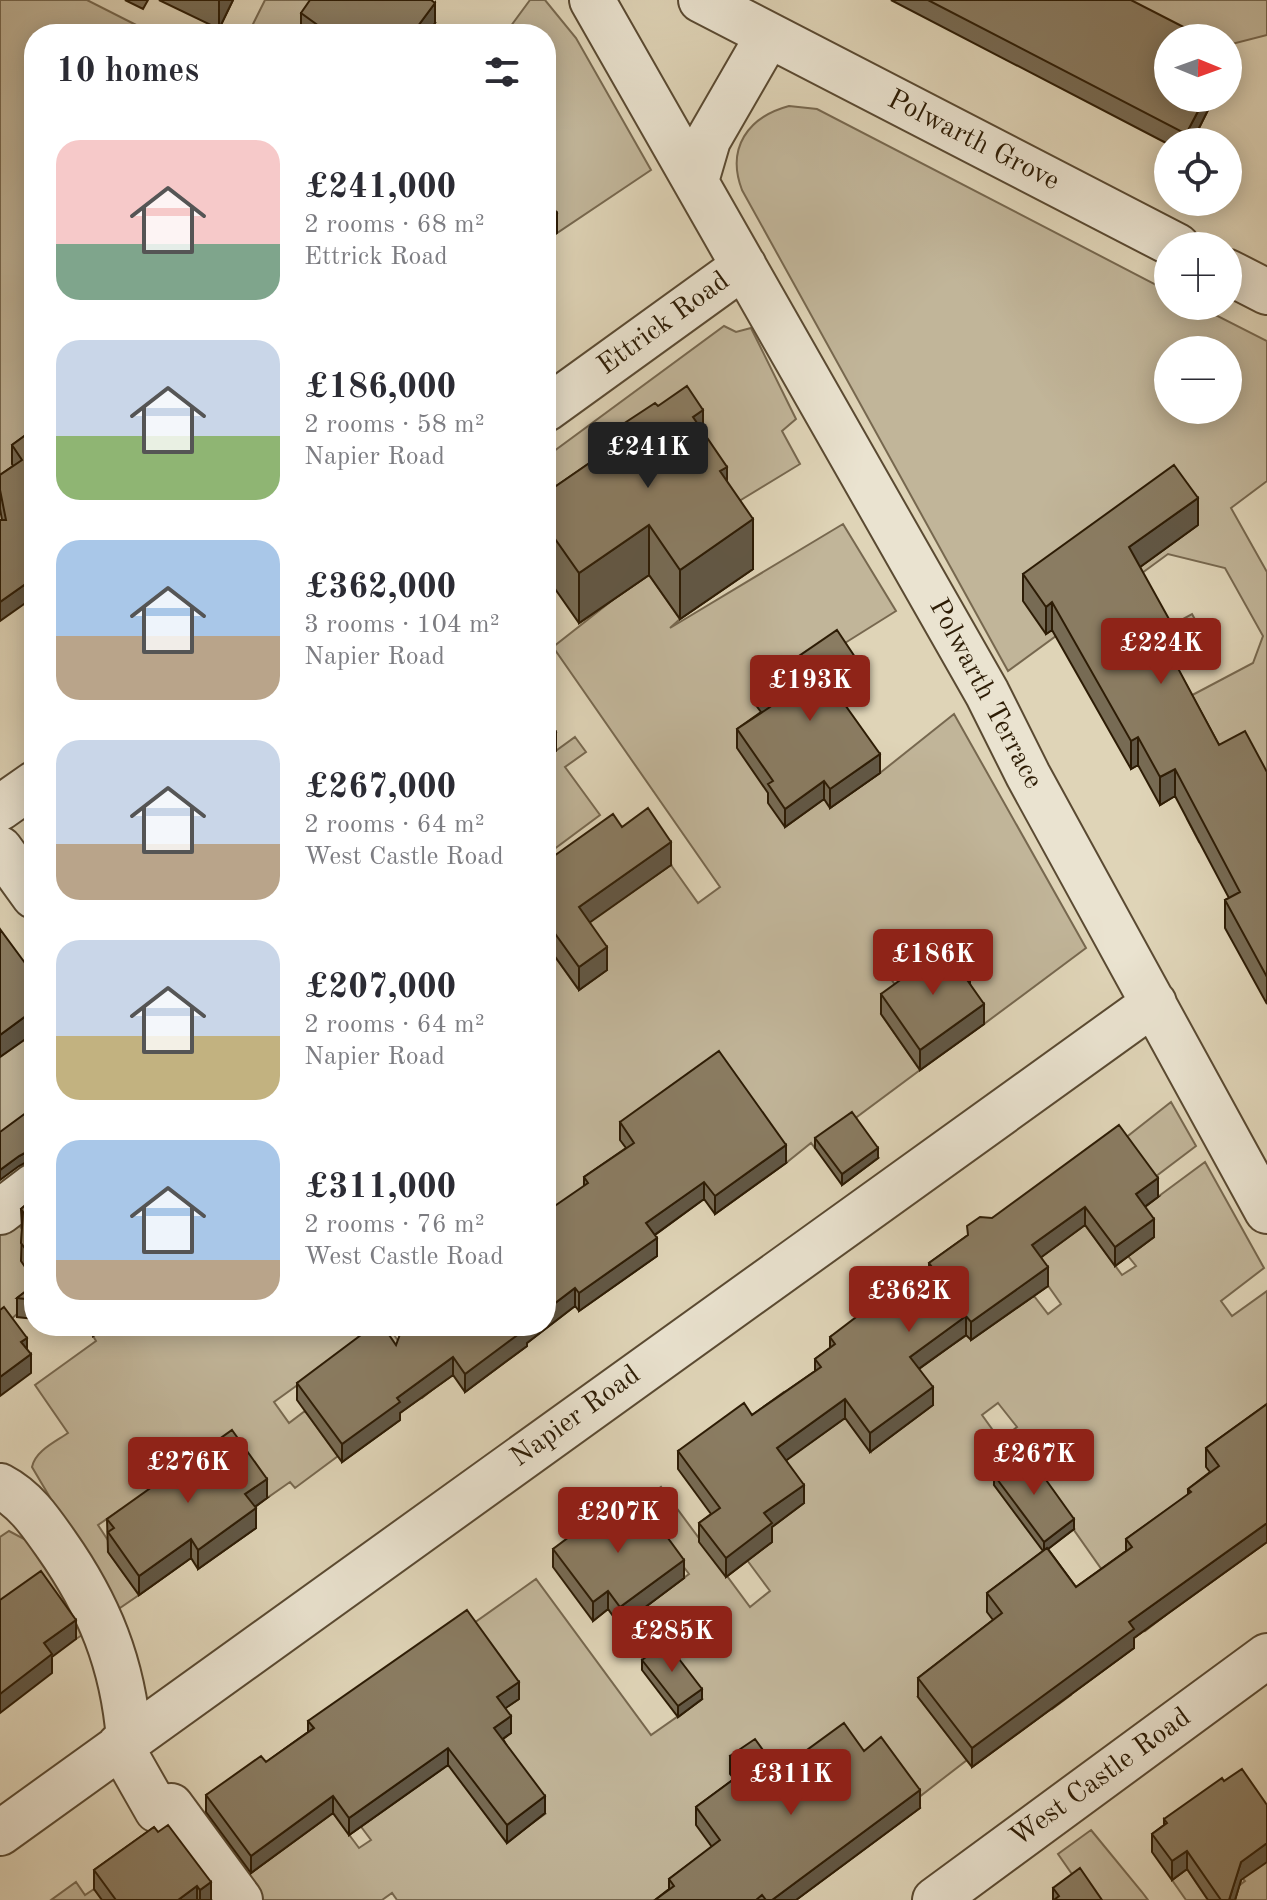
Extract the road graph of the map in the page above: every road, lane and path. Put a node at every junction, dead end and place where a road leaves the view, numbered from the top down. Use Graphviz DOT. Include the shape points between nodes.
graph roads {
  1 [pos="701,0"];
  2 [pos="605,10"];
  3 [pos="768,36"];
  4 [pos="696,181"];
  5 [pos="1154,234"];
  6 [pos="744,266"];
  7 [pos="1242,279"];
  8 [pos="1267,292"];
  9 [pos="556,402"];
  10 [pos="24,791"];
  11 [pos="0,808"];
  12 [pos="0,849"];
  13 [pos="24,882"];
  14 [pos="1154,1003"];
  15 [pos="24,1194"];
  16 [pos="1267,1211"];
  17 [pos="0,1212"];
  18 [pos="0,1486"];
  19 [pos="1267,1656"];
  20 [pos="124,1742"];
  21 [pos="0,1833"];
  22 [pos="240,1900"];
  23 [pos="935,1900"];
  1 -- 3 [label="street"];
  2 -- 4 [label="street, Polwarth Terrace"];
  3 -- 4 [label="street" via="708,140"];
  3 -- 5 [label="street, Polwarth Grove"];
  4 -- 6 [label="street, Polwarth Terrace"];
  6 -- 9 [label="street, Ettrick Road"];
  6 -- 14 [label="street, Polwarth Terrace" via="987,693"];
  7 -- 8 [label="street"];
  10 -- 11 [label="street"];
  12 -- 13 [label="street"];
  14 -- 16 [label="street, Polwarth Terrace"];
  14 -- 20 [label="street, Napier Road"];
  15 -- 17 [label="street"];
  18 -- 20 [label="street" via="23,1501 45,1528 96,1608 126,1702"];
  19 -- 23 [label="street, West Castle Road"];
  20 -- 21 [label="street, Napier Road"];
  20 -- 22 [label="street" via="157,1810 171,1806"];
}
